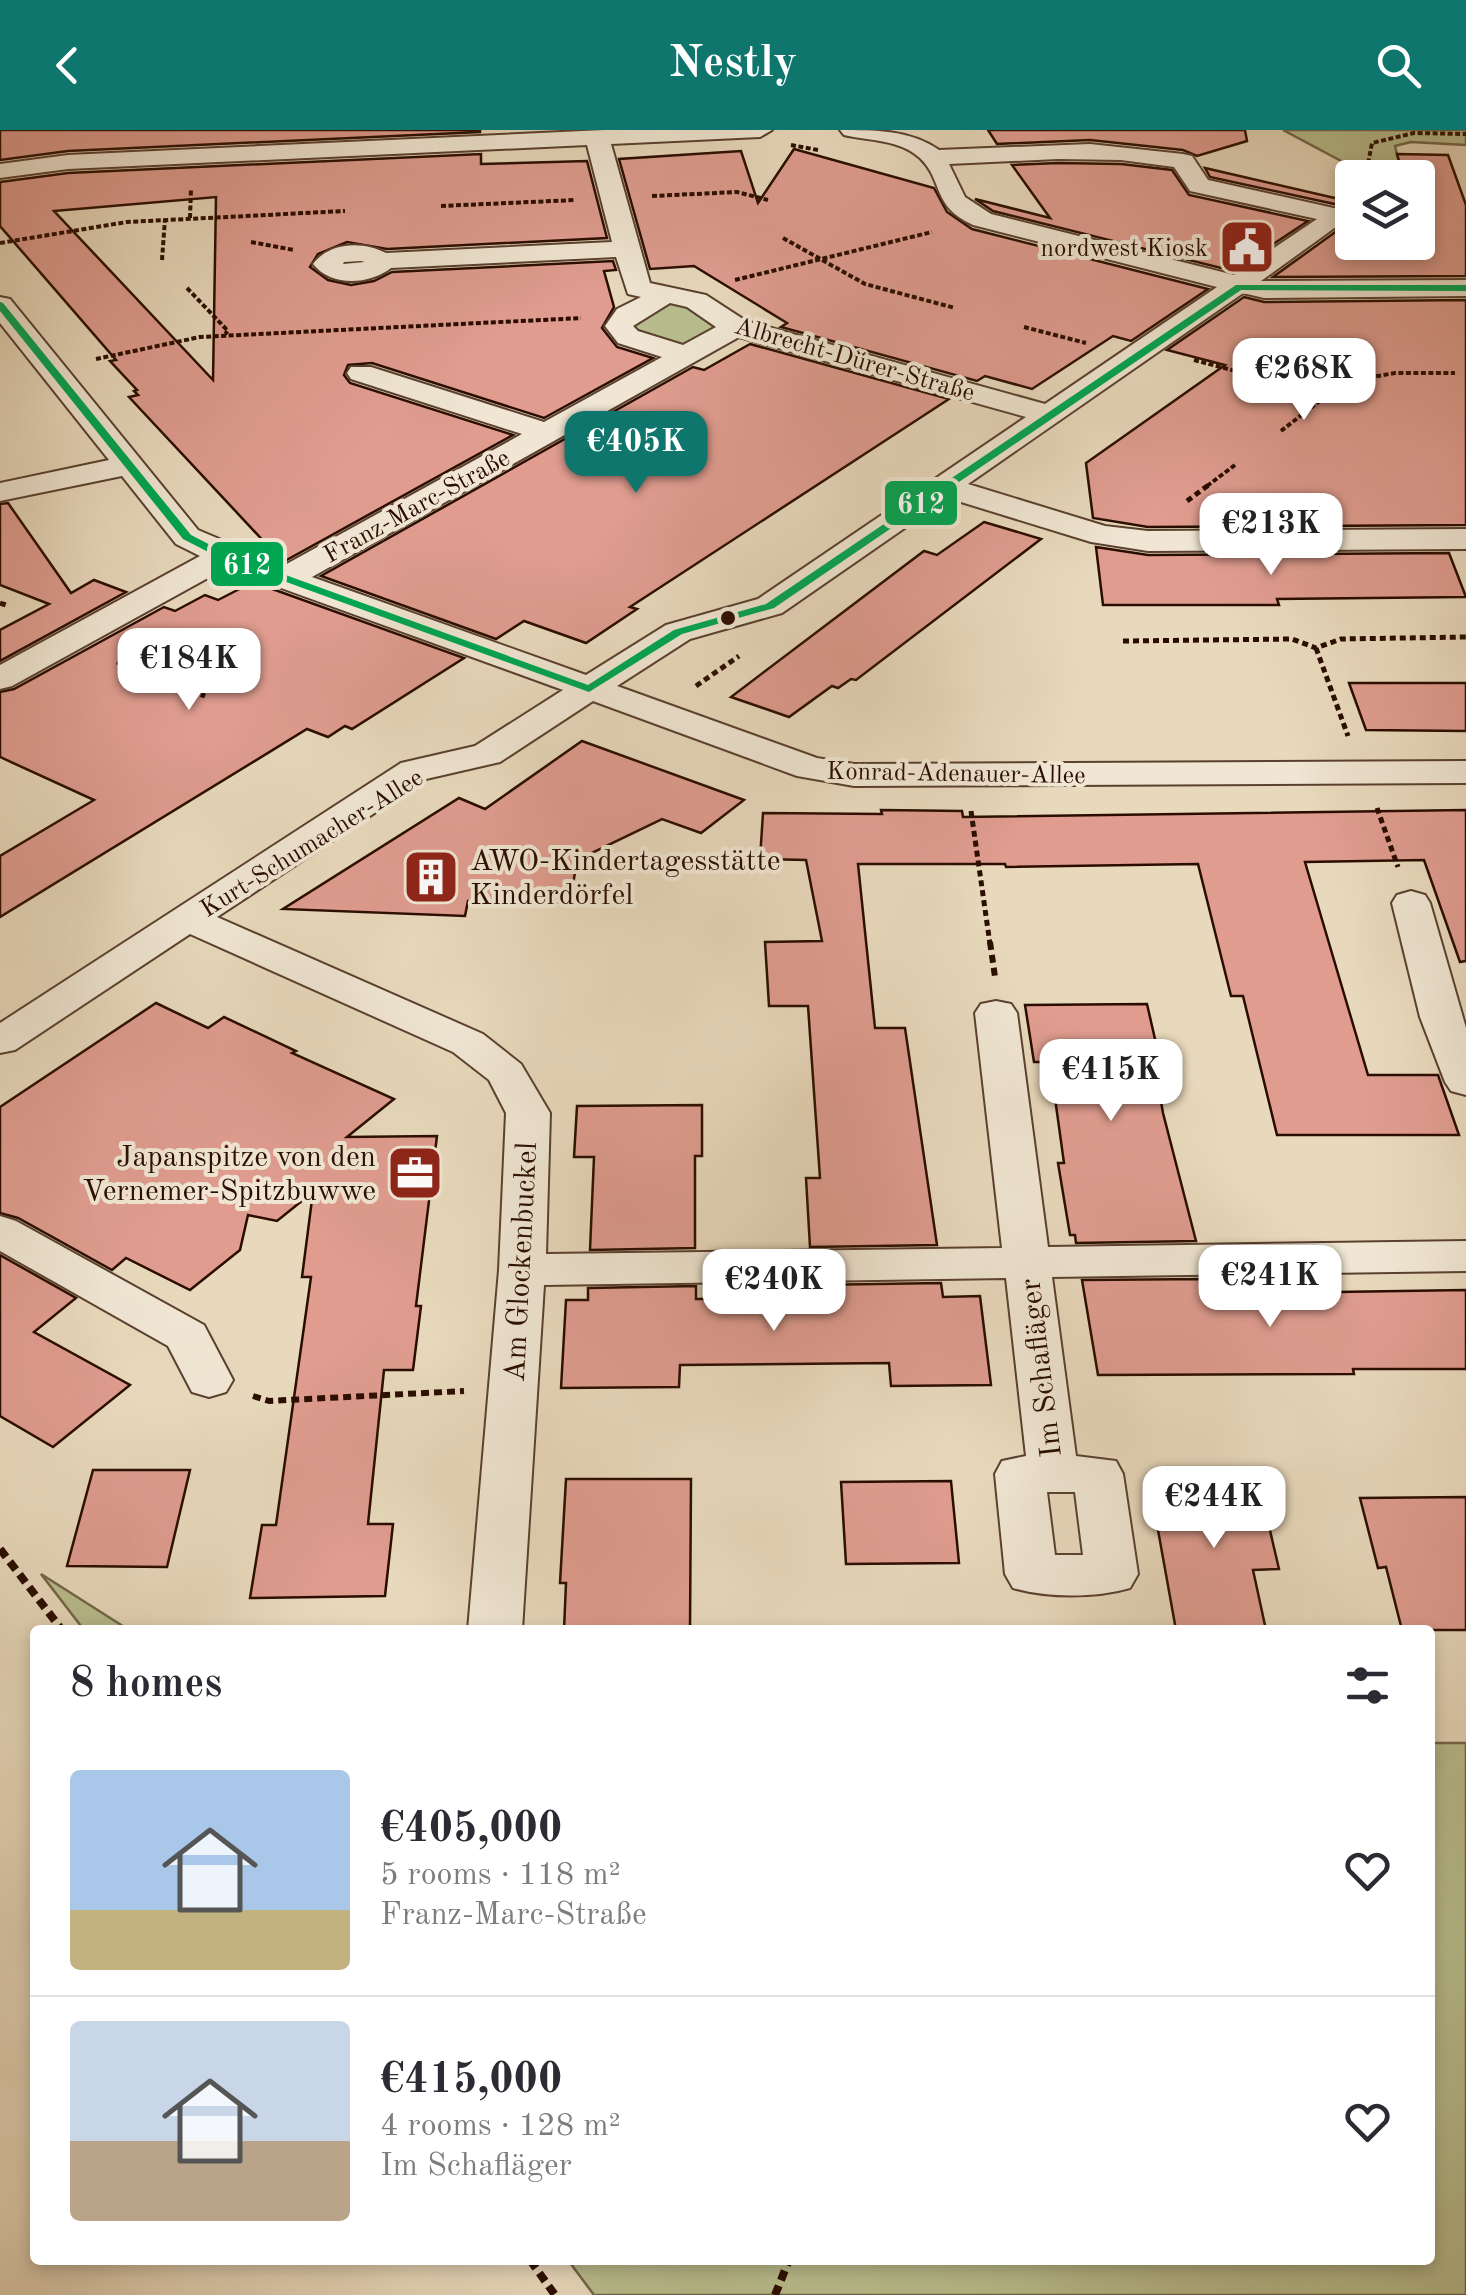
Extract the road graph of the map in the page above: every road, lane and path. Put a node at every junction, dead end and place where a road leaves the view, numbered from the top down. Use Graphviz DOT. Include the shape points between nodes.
graph roads {
  1 [pos="852,130"];
  2 [pos="897,133"];
  3 [pos="1466,134"];
  4 [pos="597,138"];
  5 [pos="770,138"];
  6 [pos="830,154"];
  7 [pos="932,158"];
  8 [pos="1369,160"];
  9 [pos="0,172"];
  10 [pos="613,198"];
  11 [pos="768,200"];
  12 [pos="441,206"];
  13 [pos="1335,209"];
  14 [pos="345,211"];
  15 [pos="1335,218"];
  16 [pos="165,220"];
  17 [pos="982,220"];
  18 [pos="783,238"];
  19 [pos="0,243"];
  20 [pos="626,249"];
  21 [pos="162,260"];
  22 [pos="822,260"];
  23 [pos="381,262"];
  24 [pos="1239,287"];
  25 [pos="186,288"];
  26 [pos="1466,288"];
  27 [pos="665,295"];
  28 [pos="0,305"];
  29 [pos="955,308"];
  30 [pos="627,315"];
  31 [pos="736,327"];
  32 [pos="224,336"];
  33 [pos="14,342"];
  34 [pos="1149,348"];
  35 [pos="685,355"];
  36 [pos="51,368"];
  37 [pos="361,373"];
  38 [pos="1455,373"];
  39 [pos="1326,396"];
  40 [pos="1052,415"];
  41 [pos="1281,431"];
  42 [pos="546,432"];
  43 [pos="129,464"];
  44 [pos="944,487"];
  45 [pos="0,492"];
  46 [pos="1466,538"];
  47 [pos="224,556"];
  48 [pos="286,578"];
  49 [pos="1466,638"];
  50 [pos="75,639"];
  51 [pos="1123,641"];
  52 [pos="741,655"];
  53 [pos="0,678"];
  54 [pos="589,689"];
  55 [pos="204,696"];
  56 [pos="676,720"];
  57 [pos="1466,772"];
  58 [pos="968,775"];
  59 [pos="1411,903"];
  60 [pos="189,919"];
  61 [pos="996,1013"];
  62 [pos="0,1041"];
  63 [pos="1466,1082"];
  64 [pos="0,1231"];
  65 [pos="1466,1256"];
  66 [pos="1027,1263"];
  67 [pos="522,1270"];
  68 [pos="210,1380"];
  69 [pos="512,1390"];
  70 [pos="1053,1474"];
  71 [pos="0,1549"];
  72 [pos="58,1625"];
  73 [pos="496,1625"];
  74 [pos="533,2265"];
  75 [pos="787,2265"];
  76 [pos="554,2295"];
  77 [pos="775,2295"];
  1 -- 2 [label="street"];
  2 -- 7 [label="street"];
  3 -- 8 [label="path" via="1414,133 1372,143"];
  4 -- 5 [label="street"];
  4 -- 9 [label="street" via="68,162"];
  4 -- 10 [label="street, Albrecht-Dürer-Straße"];
  5 -- 6 [label="path"];
  7 -- 13 [label="street" via="1147,153 1183,162 1199,186"];
  7 -- 17 [label="street" via="952,198"];
  10 -- 11 [label="path" via="738,192"];
  10 -- 12 [label="path"];
  10 -- 20 [label="street, Albrecht-Dürer-Straße"];
  14 -- 16 [label="path"];
  15 -- 24 [label="street, Kurt-Schumacher-Allee"];
  16 -- 19 [label="path"];
  16 -- 21 [label="path"];
  17 -- 22 [label="path"];
  17 -- 24 [label="street"];
  18 -- 22 [label="path"];
  20 -- 23 [label="street"];
  20 -- 27 [label="street, Albrecht-Dürer-Straße" via="638,288"];
  22 -- 27 [label="path"];
  22 -- 29 [label="path" via="865,284"];
  24 -- 26 [label="street"];
  24 -- 34 [label="street, Kurt-Schumacher-Allee"];
  25 -- 32 [label="path" via="228,332"];
  27 -- 30 [label="street"];
  27 -- 31 [label="street, Albrecht-Dürer-Straße" via="696,301"];
  28 -- 33 [label="street, Konrad-Adenauer-Allee"];
  30 -- 32 [label="path"];
  30 -- 35 [label="street" via="619,326 628,337"];
  31 -- 35 [label="street, Franz-Marc-Straße"];
  31 -- 40 [label="street, Albrecht-Dürer-Straße"];
  32 -- 36 [label="path"];
  33 -- 36 [label="street, Konrad-Adenauer-Allee"];
  34 -- 39 [label="path"];
  34 -- 40 [label="street, Kurt-Schumacher-Allee"];
  35 -- 42 [label="street, Franz-Marc-Straße"];
  36 -- 43 [label="street, Konrad-Adenauer-Allee"];
  37 -- 42 [label="street, Franz-Marc-Straße"];
  38 -- 39 [label="path" via="1344,382"];
  39 -- 41 [label="path"];
  40 -- 44 [label="street, Kurt-Schumacher-Allee"];
  42 -- 48 [label="street, Franz-Marc-Straße"];
  43 -- 45 [label="street"];
  43 -- 47 [label="street, Konrad-Adenauer-Allee" via="187,537"];
  44 -- 46 [label="street" via="1102,535 1148,541"];
  44 -- 54 [label="street, Kurt-Schumacher-Allee" via="770,606 678,632"];
  47 -- 48 [label="street, Konrad-Adenauer-Allee"];
  47 -- 50 [label="street"];
  48 -- 54 [label="street, Konrad-Adenauer-Allee"];
  49 -- 51 [label="path" via="1341,639 1316,648 1292,639"];
  50 -- 53 [label="street"];
  50 -- 55 [label="path"];
  52 -- 56 [label="path" via="681,696 699,703"];
  54 -- 56 [label="street, Konrad-Adenauer-Allee"];
  54 -- 60 [label="street, Kurt-Schumacher-Allee" via="487,754 414,771"];
  56 -- 58 [label="street, Konrad-Adenauer-Allee" via="810,768 854,775"];
  57 -- 58 [label="street, Konrad-Adenauer-Allee"];
  58 -- 61 [label="path"];
  59 -- 63 [label="street"];
  60 -- 62 [label="street, Kurt-Schumacher-Allee"];
  60 -- 67 [label="street, Am Glockenbuckel" via="468,1043 506,1073 528,1113"];
  61 -- 66 [label="street, Im Schafläger"];
  64 -- 68 [label="street" via="187,1336"];
  65 -- 66 [label="street, Im Schafläger"];
  66 -- 67 [label="street, Im Schafläger"];
  66 -- 70 [label="street, Im Schafläger"];
  67 -- 69 [label="street, Am Glockenbuckel"];
  68 -- 69 [label="path" via="270,1401"];
  69 -- 73 [label="street, Am Glockenbuckel"];
  71 -- 72 [label="path"];
  74 -- 76 [label="path"];
  75 -- 77 [label="path"];
}
